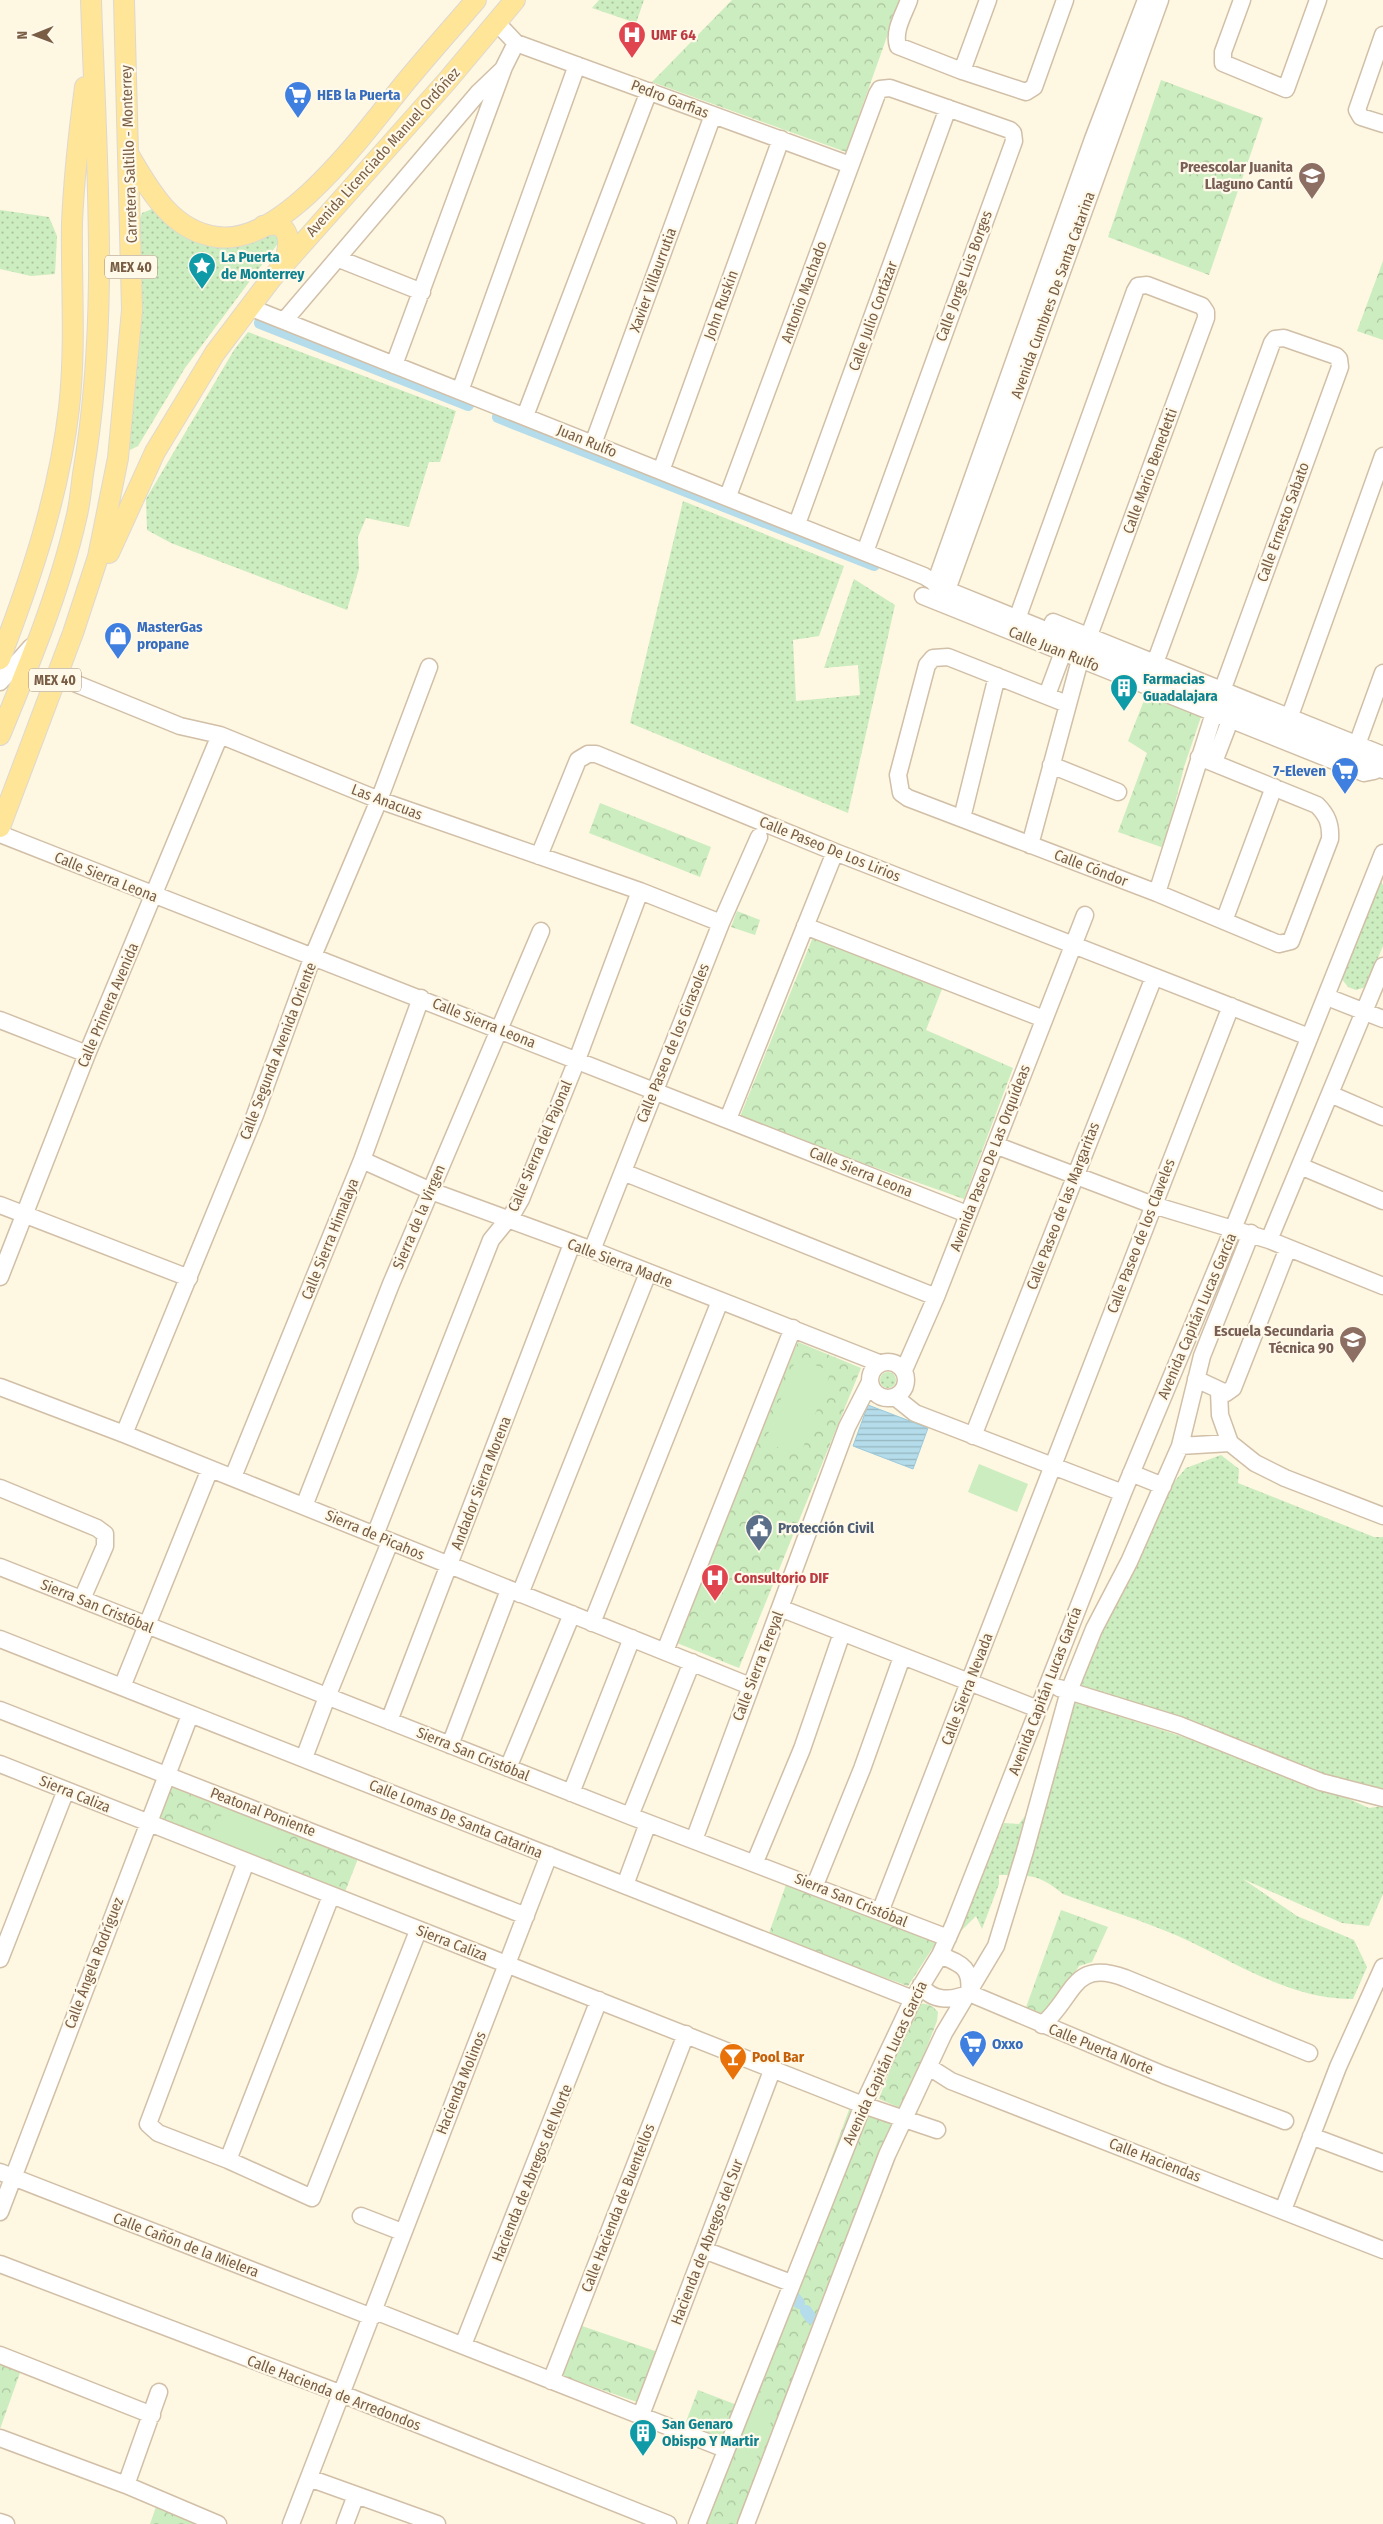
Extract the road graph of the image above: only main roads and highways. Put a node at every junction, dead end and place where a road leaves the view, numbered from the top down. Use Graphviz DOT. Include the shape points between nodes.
graph roads {
  1 [pos="91,0"];
  2 [pos="111,0"];
  3 [pos="124,0"];
  4 [pos="476,0"];
  5 [pos="486,0"];
  6 [pos="515,0"];
  7 [pos="497,23"];
  8 [pos="452,27"];
  9 [pos="92,36"];
  10 [pos="438,43"];
  11 [pos="477,45"];
  12 [pos="447,82"];
  13 [pos="127,129"];
  14 [pos="128,152"];
  15 [pos="263,226"];
  16 [pos="285,262"];
  17 [pos="72,364"];
  18 [pos="76,517"];
  19 [pos="87,589"];
  20 [pos="0,659"];
  21 [pos="0,735"];
  22 [pos="0,827"];
  1 -- 9 [label="main road, MEX 40"];
  2 -- 13 [label="main road" via="117,91"];
  3 -- 13 [label="main road, Carretera Saltillo - Monterrey / MEX 40"];
  4 -- 8 [label="main road, Avenida Licenciado Manuel Ordóñez"];
  5 -- 7 [label="main road"];
  6 -- 7 [label="main road, Avenida Licenciado Manuel Ordóñez"];
  7 -- 11 [label="main road, Avenida Licenciado Manuel Ordóñez"];
  8 -- 10 [label="main road, Avenida Licenciado Manuel Ordóñez"];
  8 -- 11 [label="main road"];
  9 -- 17 [label="main road" via="73,199"];
  9 -- 18 [label="main road, MEX 40" via="97,144 98,343 90,429"];
  10 -- 12 [label="main road" via="444,56"];
  10 -- 15 [label="main road, Avenida Licenciado Manuel Ordóñez" via="334,169 294,207"];
  11 -- 12 [label="main road, Avenida Licenciado Manuel Ordóñez"];
  12 -- 16 [label="main road, Avenida Licenciado Manuel Ordóñez"];
  13 -- 14 [label="main road, Carretera Saltillo - Monterrey / MEX 40"];
  14 -- 15 [label="main road, Avenida Licenciado Manuel Ordóñez" via="161,205 193,230 228,238"];
  14 -- 19 [label="main road, Carretera Saltillo - Monterrey / MEX 40" via="132,310 127,379 113,490 103,540"];
  15 -- 16 [label="main road" via="277,224 285,229 289,241"];
  16 -- 19 [label="main road, Avenida Licenciado Manuel Ordóñez" via="210,361 155,452 107,558"];
  17 -- 18 [label="main road" via="72,460"];
  17 -- 20 [label="main road" via="55,491 28,582"];
  18 -- 21 [label="main road, MEX 40" via="38,640"];
  19 -- 22 [label="main road, Carretera Saltillo - Monterrey / MEX 40"];
}
